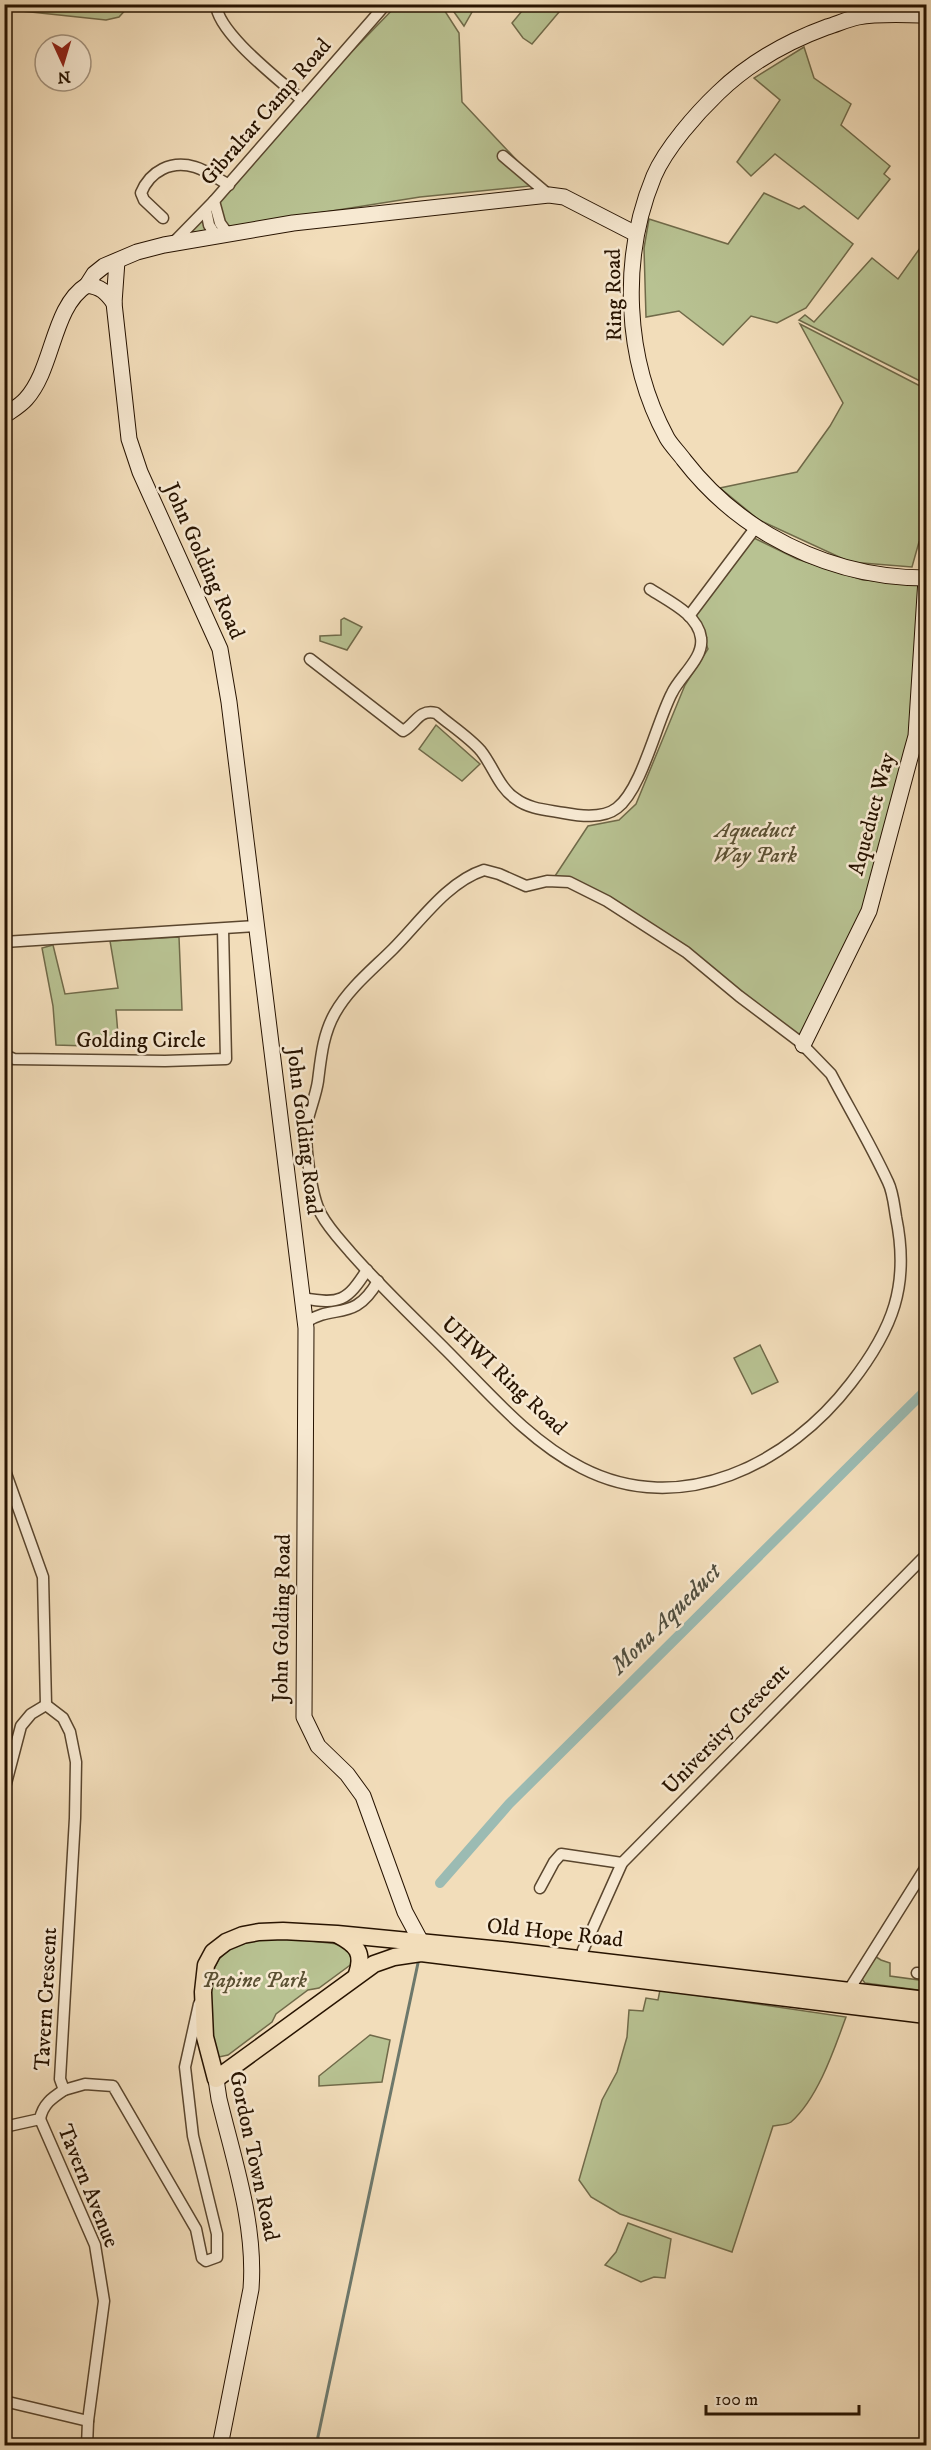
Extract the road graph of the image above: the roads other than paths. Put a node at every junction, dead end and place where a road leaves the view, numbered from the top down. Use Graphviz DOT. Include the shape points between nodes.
graph roads {
  1 [pos="216,4"];
  2 [pos="386,4"];
  3 [pos="927,15"];
  4 [pos="302,100"];
  5 [pos="503,156"];
  6 [pos="229,184"];
  7 [pos="549,195"];
  8 [pos="214,201"];
  9 [pos="206,210"];
  10 [pos="163,218"];
  11 [pos="636,234"];
  12 [pos="222,235"];
  13 [pos="173,243"];
  14 [pos="117,261"];
  15 [pos="87,285"];
  16 [pos="114,303"];
  17 [pos="4,416"];
  18 [pos="756,527"];
  19 [pos="927,579"];
  20 [pos="650,589"];
  21 [pos="689,616"];
  22 [pos="310,660"];
  23 [pos="921,739"];
  24 [pos="256,926"];
  25 [pos="223,929"];
  26 [pos="4,942"];
  27 [pos="803,1045"];
  28 [pos="4,1048"];
  29 [pos="367,1270"];
  30 [pos="378,1281"];
  31 [pos="303,1298"];
  32 [pos="306,1322"];
  33 [pos="4,1468"];
  34 [pos="927,1555"];
  35 [pos="46,1705"];
  36 [pos="4,1791"];
  37 [pos="622,1863"];
  38 [pos="927,1867"];
  39 [pos="540,1888"];
  40 [pos="337,1934"];
  41 [pos="424,1948"];
  42 [pos="583,1950"];
  43 [pos="357,1974"];
  44 [pos="203,1986"];
  45 [pos="844,1998"];
  46 [pos="927,2000"];
  47 [pos="927,2015"];
  48 [pos="216,2079"];
  49 [pos="64,2090"];
  50 [pos="40,2119"];
  51 [pos="4,2127"];
  52 [pos="4,2401"];
  53 [pos="88,2421"];
  54 [pos="87,2445"];
  55 [pos="220,2445"];
  1 -- 4 [label="street" via="219,20 240,45"];
  2 -- 4 [label="street, Gibraltar Camp Road"];
  3 -- 11 [label="street, Ring Road" via="857,17 799,37 736,75 686,127 655,174"];
  4 -- 6 [label="street, Gibraltar Camp Road"];
  5 -- 7 [label="street"];
  6 -- 8 [label="street, Gibraltar Camp Road"];
  6 -- 10 [label="street" via="195,167 174,165 155,171 141,193"];
  7 -- 11 [label="street" via="564,197"];
  7 -- 12 [label="street" via="293,223"];
  8 -- 9 [label="street, Gibraltar Camp Road"];
  8 -- 12 [label="street"];
  9 -- 12 [label="street" via="209,225"];
  9 -- 13 [label="street, Gibraltar Camp Road"];
  11 -- 18 [label="street, Ring Road" via="632,262 633,323 649,394 668,438 689,466 739,517"];
  12 -- 13 [label="street"];
  13 -- 14 [label="street" via="143,249"];
  14 -- 15 [label="street" via="94,274"];
  14 -- 16 [label="street, John Golding Road"];
  15 -- 16 [label="street" via="107,292"];
  15 -- 17 [label="street" via="79,290 64,314 27,399"];
  16 -- 24 [label="street, John Golding Road" via="129,439 220,649"];
  18 -- 19 [label="street, Ring Road" via="829,562 871,574"];
  18 -- 21 [label="street"];
  19 -- 23 [label="street, Aqueduct Way"];
  20 -- 21 [label="street"];
  21 -- 22 [label="street" via="701,638 699,654 671,693 629,794 617,808 605,813 576,815 535,808 515,799 480,750 436,713 428,711 403,731"];
  23 -- 27 [label="street, Aqueduct Way" via="869,911"];
  24 -- 25 [label="street"];
  24 -- 31 [label="street, John Golding Road"];
  25 -- 26 [label="street"];
  25 -- 28 [label="street, Golding Circle" via="226,1059 14,1059 7,1056"];
  27 -- 29 [label="street, UHWI Ring Road" via="686,952 582,888 569,882 547,881 526,886 484,870 470,875 455,885 348,993 327,1029 307,1126 310,1171 318,1211"];
  27 -- 30 [label="street, UHWI Ring Road" via="831,1074 890,1184 901,1239 900,1280 887,1330 868,1361 828,1412 759,1464 722,1479 685,1487 619,1483 584,1469 521,1425"];
  29 -- 30 [label="street, UHWI Ring Road"];
  29 -- 31 [label="street" via="347,1297 323,1301"];
  30 -- 32 [label="street" via="372,1292 353,1308 312,1317"];
  31 -- 32 [label="street, John Golding Road"];
  32 -- 41 [label="street, John Golding Road" via="304,1717 318,1746 347,1773 363,1796 405,1912"];
  33 -- 35 [label="street" via="43,1577"];
  34 -- 37 [label="street, University Crescent"];
  35 -- 36 [label="street" via="21,1726"];
  35 -- 49 [label="street, Tavern Crescent" via="63,1718 76,1762 60,2079"];
  37 -- 39 [label="street" via="561,1854"];
  37 -- 42 [label="street, University Crescent"];
  38 -- 45 [label="street"];
  40 -- 41 [label="main road, Old Hope Road"];
  40 -- 43 [label="main road" via="358,1949 362,1961"];
  40 -- 44 [label="main road, Old Hope Road" via="283,1931 243,1935 213,1952 206,1965"];
  41 -- 43 [label="main road, Old Hope Road" via="374,1964"];
  41 -- 45 [label="main road, Old Hope Road"];
  43 -- 48 [label="main road, Old Hope Road"];
  44 -- 48 [label="main road, Gordon Town Road" via="205,2037"];
  44 -- 49 [label="street, Tavern Crescent" via="185,2067 193,2136 217,2234 218,2252 213,2260 202,2258 196,2229 112,2086 85,2084"];
  45 -- 46 [label="main road, Old Hope Road"];
  45 -- 47 [label="main road, Old Hope Road"];
  48 -- 55 [label="street, Gordon Town Road" via="249,2225 253,2270"];
  49 -- 50 [label="street" via="49,2100"];
  50 -- 51 [label="street"];
  50 -- 53 [label="street, Tavern Avenue" via="95,2245 104,2301"];
  52 -- 53 [label="street"];
  53 -- 54 [label="street, Tavern Avenue"];
}
